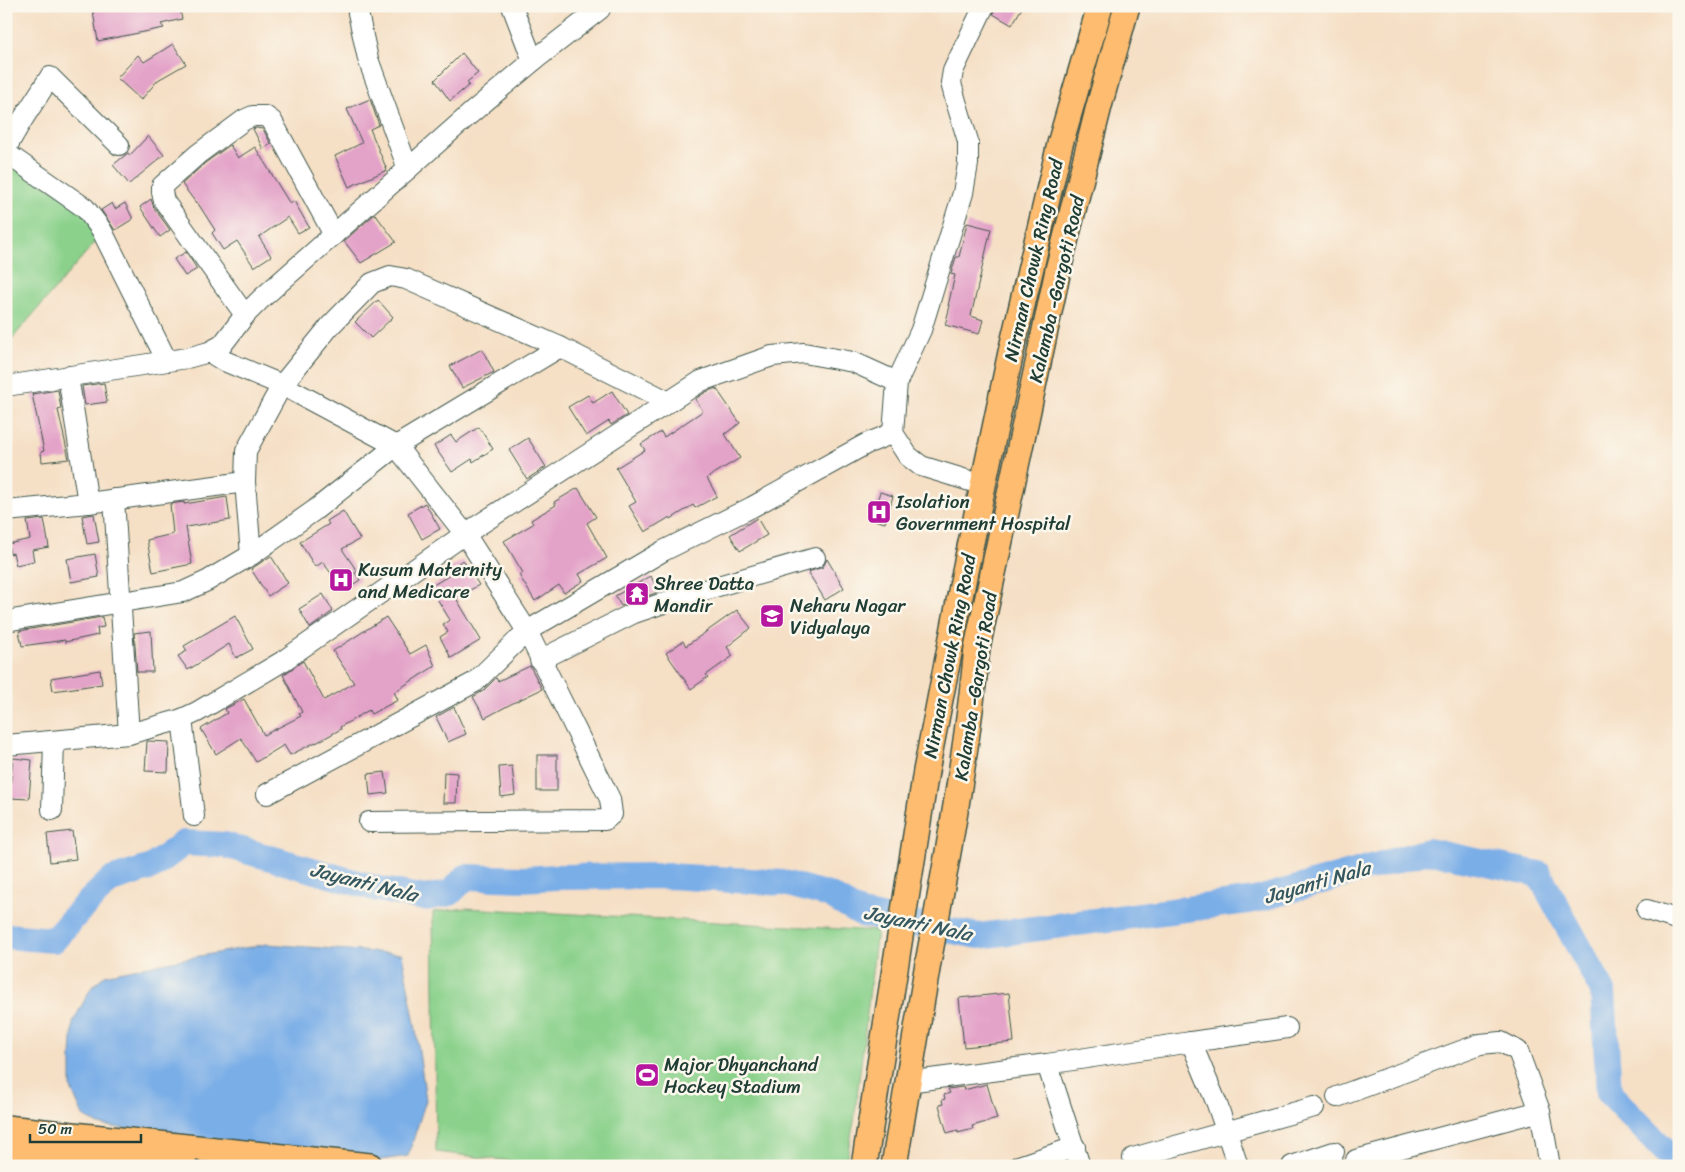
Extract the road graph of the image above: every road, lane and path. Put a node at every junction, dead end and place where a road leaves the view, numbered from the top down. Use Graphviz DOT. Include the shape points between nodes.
graph roads {
  1 [pos="359,6"];
  2 [pos="512,6"];
  3 [pos="601,6"];
  4 [pos="984,6"];
  5 [pos="1100,6"];
  6 [pos="1127,6"];
  7 [pos="533,61"];
  8 [pos="119,145"];
  9 [pos="6,148"];
  10 [pos="6,153"];
  11 [pos="408,169"];
  12 [pos="334,235"];
  13 [pos="245,315"];
  14 [pos="560,347"];
  15 [pos="209,352"];
  16 [pos="167,361"];
  17 [pos="68,376"];
  18 [pos="897,382"];
  19 [pos="282,385"];
  20 [pos="6,386"];
  21 [pos="669,402"];
  22 [pos="893,433"];
  23 [pos="396,446"];
  24 [pos="245,482"];
  25 [pos="983,485"];
  26 [pos="114,499"];
  27 [pos="88,503"];
  28 [pos="6,512"];
  29 [pos="465,534"];
  30 [pos="251,555"];
  31 [pos="815,558"];
  32 [pos="120,602"];
  33 [pos="6,620"];
  34 [pos="527,631"];
  35 [pos="540,660"];
  36 [pos="182,719"];
  37 [pos="129,734"];
  38 [pos="54,741"];
  39 [pos="6,745"];
  40 [pos="267,794"];
  41 [pos="52,810"];
  42 [pos="194,816"];
  43 [pos="369,822"];
  44 [pos="1647,910"];
  45 [pos="1679,920"];
  46 [pos="1286,1028"];
  47 [pos="1191,1042"];
  48 [pos="1048,1064"];
  49 [pos="907,1082"];
  50 [pos="1337,1096"];
  51 [pos="1314,1108"];
  52 [pos="1540,1111"];
  53 [pos="6,1128"];
  54 [pos="1227,1133"];
  55 [pos="1334,1152"];
  56 [pos="6,1153"];
  57 [pos="1078,1156"];
  58 [pos="1133,1158"];
  59 [pos="1356,1160"];
  60 [pos="184,1166"];
  61 [pos="370,1166"];
  62 [pos="864,1166"];
  63 [pos="894,1166"];
  64 [pos="1019,1166"];
  65 [pos="1238,1166"];
  66 [pos="1292,1166"];
  67 [pos="1550,1166"];
  1 -- 11 [label="street" via="368,58"];
  2 -- 7 [label="street"];
  3 -- 7 [label="street"];
  4 -- 18 [label="street" via="953,71 952,83 968,141 963,193 921,330"];
  5 -- 25 [label="main road, Nirman Chowk Ring Road" via="1060,144"];
  6 -- 49 [label="main road, Kalamba -Gargoti Road" via="1098,106 1058,270 977,648 971,709"];
  7 -- 11 [label="street"];
  8 -- 9 [label="street" via="50,77"];
  10 -- 16 [label="street" via="86,208 101,229"];
  11 -- 12 [label="street"];
  12 -- 13 [label="street"];
  12 -- 13 [label="street" via="272,121 265,116 244,120 162,186 164,201"];
  13 -- 15 [label="street" via="222,345"];
  14 -- 19 [label="street" via="406,279 390,276 372,283 330,326"];
  14 -- 21 [label="street"];
  14 -- 23 [label="street"];
  15 -- 16 [label="street"];
  15 -- 19 [label="street"];
  16 -- 17 [label="street"];
  17 -- 20 [label="street"];
  17 -- 27 [label="street"];
  18 -- 21 [label="street" via="852,362 804,353 772,356 701,381"];
  18 -- 22 [label="street"];
  19 -- 23 [label="street"];
  19 -- 24 [label="street" via="246,452"];
  21 -- 29 [label="street"];
  22 -- 25 [label="street" via="908,456 921,466"];
  22 -- 34 [label="street" via="866,444 752,507 663,551"];
  23 -- 29 [label="street"];
  23 -- 30 [label="street"];
  24 -- 26 [label="street"];
  24 -- 30 [label="street"];
  25 -- 62 [label="main road, Nirman Chowk Ring Road" via="928,762"];
  26 -- 27 [label="street"];
  26 -- 32 [label="street"];
  27 -- 28 [label="street"];
  29 -- 34 [label="street"];
  29 -- 36 [label="street" via="282,661"];
  30 -- 32 [label="street" via="183,592"];
  31 -- 35 [label="street" via="634,613"];
  32 -- 33 [label="street"];
  32 -- 37 [label="street"];
  34 -- 35 [label="street"];
  34 -- 40 [label="street" via="474,682"];
  35 -- 43 [label="street" via="610,799 612,814 605,820"];
  36 -- 37 [label="street"];
  36 -- 42 [label="street"];
  37 -- 38 [label="street"];
  38 -- 39 [label="street"];
  38 -- 41 [label="street"];
  44 -- 45 [label="street"];
  46 -- 47 [label="street"];
  47 -- 48 [label="street"];
  47 -- 54 [label="street"];
  48 -- 49 [label="street"];
  48 -- 57 [label="street"];
  49 -- 63 [label="main road, Kalamba -Gargoti Road"];
  50 -- 52 [label="street" via="1480,1044 1502,1042 1518,1051"];
  51 -- 54 [label="street"];
  52 -- 59 [label="street"];
  52 -- 67 [label="street"];
  53 -- 61 [label="main road"];
  54 -- 58 [label="street"];
  54 -- 65 [label="street"];
  55 -- 66 [label="street"];
  56 -- 60 [label="main road"];
  57 -- 64 [label="street"];
}
